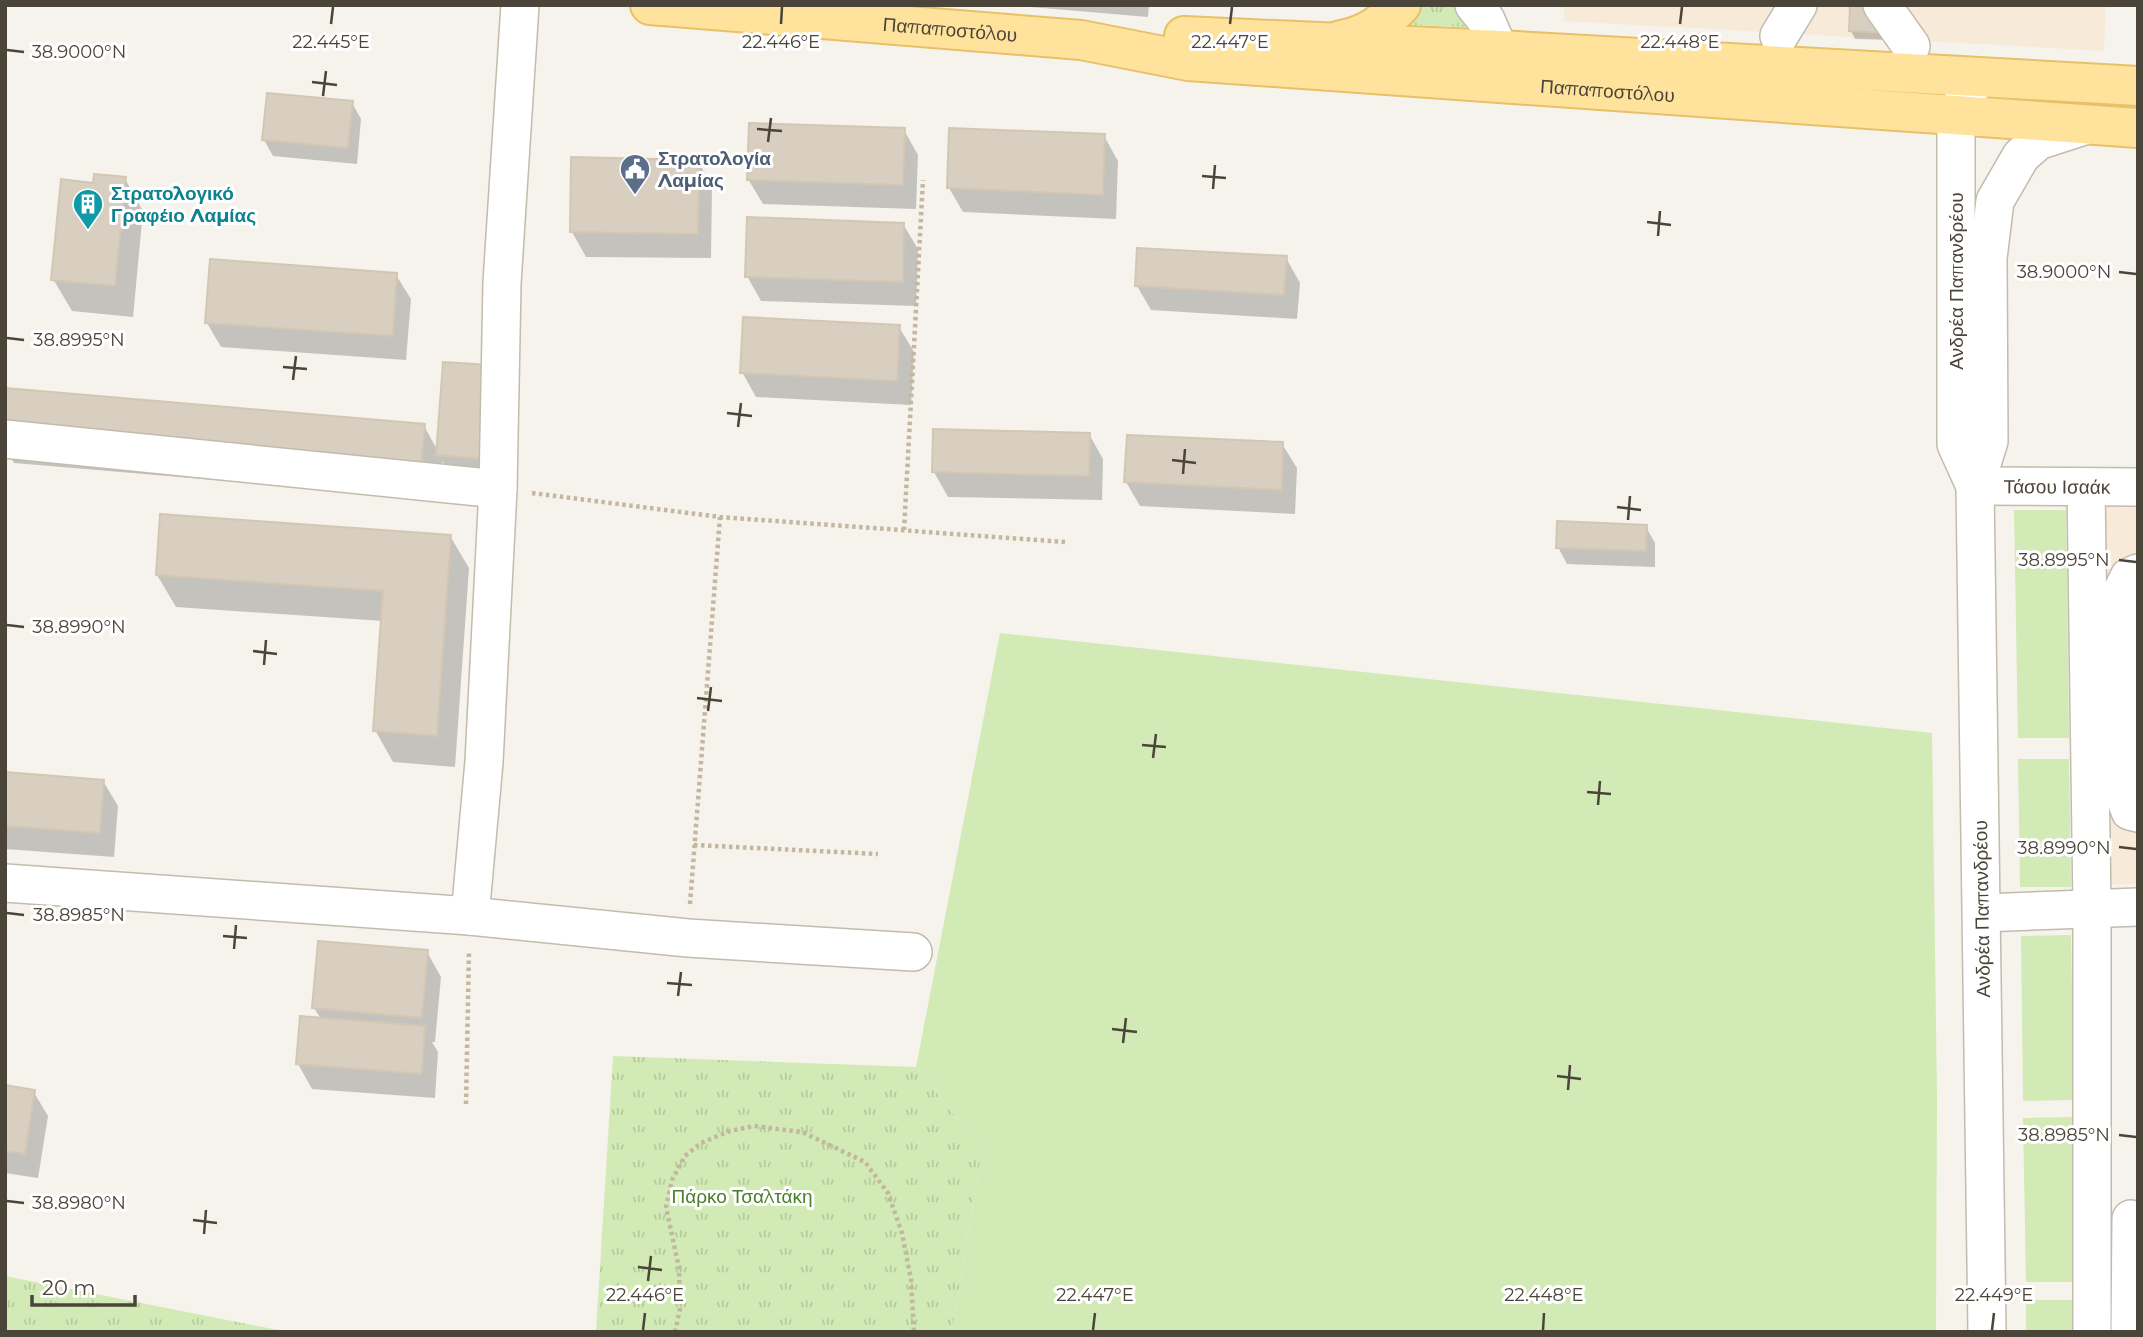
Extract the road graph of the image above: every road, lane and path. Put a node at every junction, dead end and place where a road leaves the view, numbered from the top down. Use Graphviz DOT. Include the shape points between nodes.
graph roads {
  1 [pos="520,5"];
  2 [pos="650,5"];
  3 [pos="1401,5"];
  4 [pos="1798,5"];
  5 [pos="1882,5"];
  6 [pos="1491,32"];
  7 [pos="1779,36"];
  8 [pos="1081,40"];
  9 [pos="1325,43"];
  10 [pos="1911,47"];
  11 [pos="1976,78"];
  12 [pos="2138,86"];
  13 [pos="1956,114"];
  14 [pos="2087,125"];
  15 [pos="2138,128"];
  16 [pos="923,180"];
  17 [pos="5,439"];
  18 [pos="1975,486"];
  19 [pos="2086,487"];
  20 [pos="2138,487"];
  21 [pos="498,489"];
  22 [pos="720,517"];
  23 [pos="904,530"];
  24 [pos="1065,542"];
  25 [pos="2138,573"];
  26 [pos="2130,649"];
  27 [pos="2130,744"];
  28 [pos="2138,813"];
  29 [pos="694,845"];
  30 [pos="878,854"];
  31 [pos="5,883"];
  32 [pos="2092,908"];
  33 [pos="2138,908"];
  34 [pos="1982,913"];
  35 [pos="470,916"];
  36 [pos="688,938"];
  37 [pos="913,952"];
  38 [pos="466,1104"];
  39 [pos="2131,1219"];
  40 [pos="675,1332"];
  41 [pos="914,1332"];
  42 [pos="1987,1332"];
  43 [pos="2092,1332"];
  44 [pos="2130,1332"];
  1 -- 21 [label="street" via="502,283"];
  2 -- 8 [label="main road, Παπαποστόλου"];
  3 -- 9 [label="main road" via="1378,27 1354,38"];
  4 -- 7 [label="street"];
  5 -- 10 [label="street"];
  6 -- 8 [label="main road, Παπαποστόλου" via="1188,61"];
  6 -- 9 [label="main road, Παπαποστόλου"];
  6 -- 11 [label="main road, Παπαποστόλου"];
  6 -- 13 [label="main road, Παπαποστόλου"];
  8 -- 9 [label="main road, Παπαποστόλου" via="1191,35"];
  11 -- 12 [label="main road, Παπαποστόλου"];
  11 -- 13 [label="street, Ανδρέα Παπανδρέου"];
  13 -- 14 [label="main road, Παπαποστόλου"];
  13 -- 18 [label="street, Ανδρέα Παπανδρέου" via="1956,444"];
  14 -- 15 [label="main road, Παπαποστόλου"];
  14 -- 18 [label="street, Ανδρέα Παπανδρέου" via="2039,141 2021,156 1995,201 1988,258 1989,441"];
  16 -- 23 [label="path"];
  17 -- 21 [label="street"];
  18 -- 19 [label="street, Τάσου Ισαάκ"];
  18 -- 34 [label="street, Ανδρέα Παπανδρέου"];
  19 -- 20 [label="street, Τάσου Ισαάκ"];
  19 -- 32 [label="street"];
  21 -- 22 [label="path"];
  21 -- 35 [label="street" via="484,762"];
  22 -- 23 [label="path"];
  22 -- 29 [label="path"];
  23 -- 24 [label="path"];
  25 -- 26 [label="street" via="2129,578 2121,593"];
  26 -- 27 [label="street"];
  27 -- 28 [label="street" via="2123,792 2130,811"];
  29 -- 30 [label="path"];
  29 -- 36 [label="path"];
  31 -- 35 [label="street"];
  32 -- 33 [label="street"];
  32 -- 34 [label="street"];
  32 -- 43 [label="street"];
  34 -- 42 [label="street, Ανδρέα Παπανδρέου"];
  35 -- 36 [label="street"];
  35 -- 38 [label="path"];
  36 -- 37 [label="street"];
  39 -- 44 [label="street"];
  40 -- 41 [label="path" via="680,1268 666,1207 672,1180 685,1156 701,1143 754,1126 802,1132 865,1162 888,1193 902,1233"];
}
